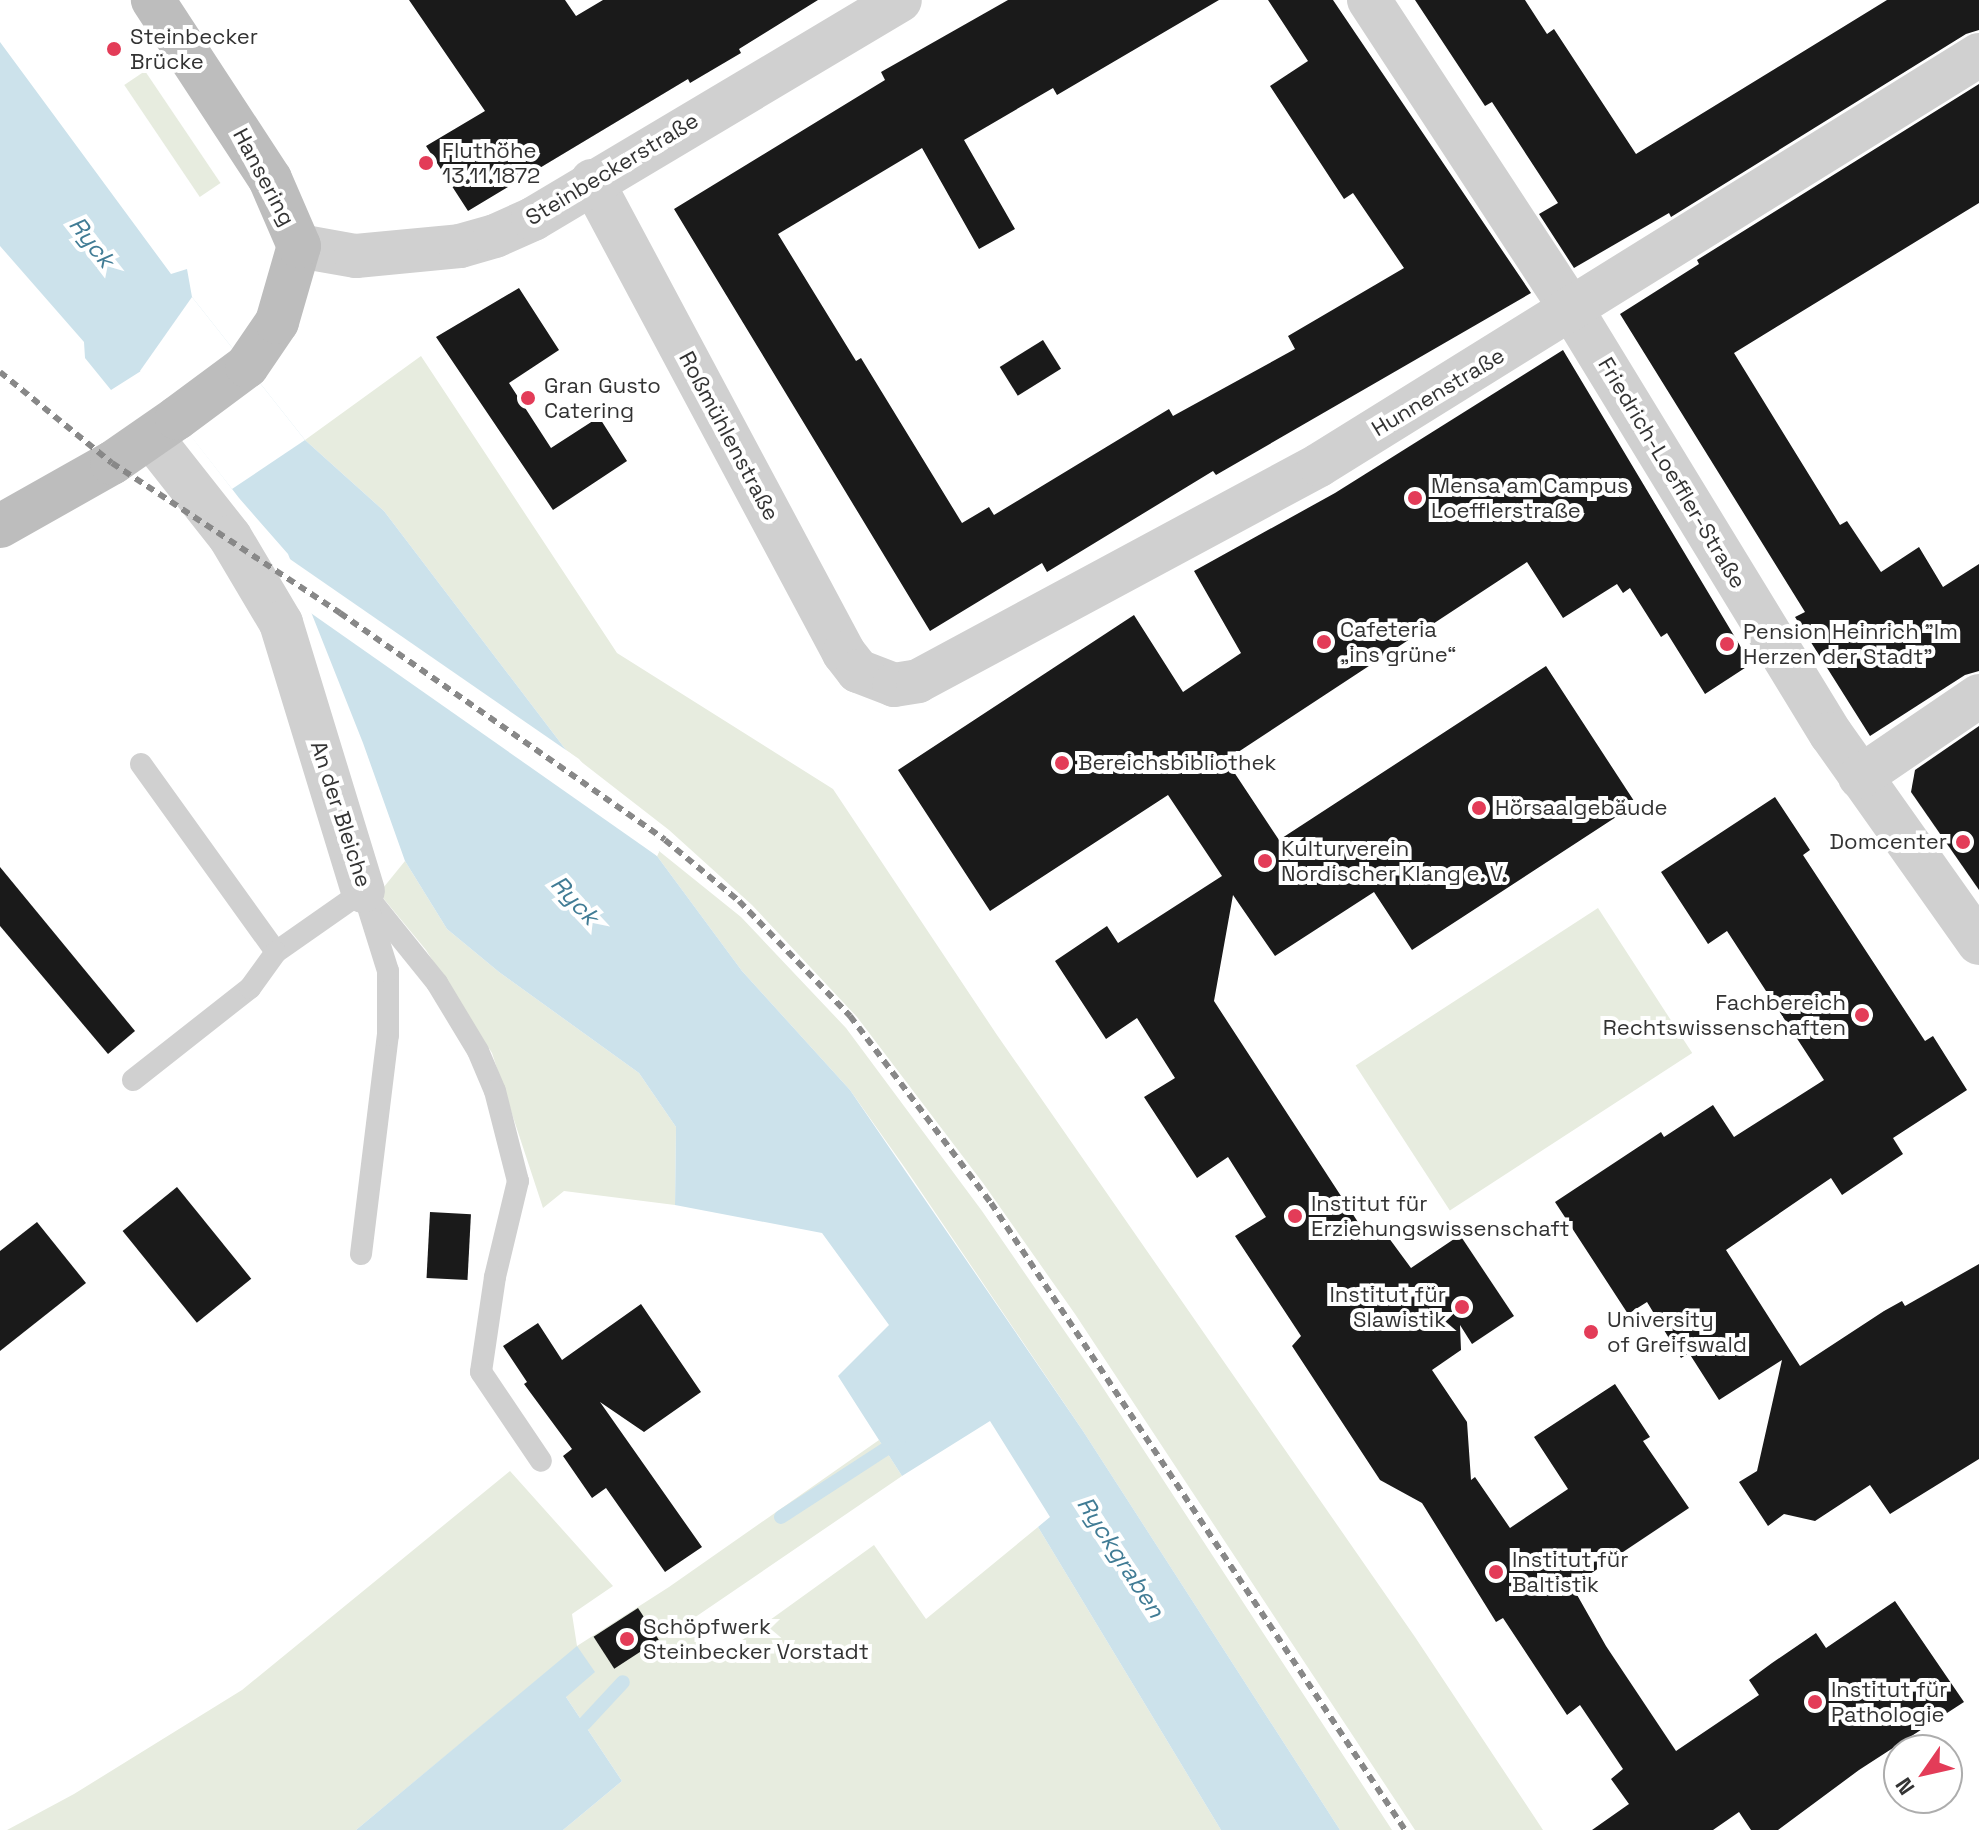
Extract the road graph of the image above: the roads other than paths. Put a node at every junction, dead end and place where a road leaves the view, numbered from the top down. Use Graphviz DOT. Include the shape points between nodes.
graph roads {
  1 [pos="153,0"];
  2 [pos="900,0"];
  3 [pos="1369,0"];
  4 [pos="1979,55"];
  5 [pos="592,181"];
  6 [pos="299,246"];
  7 [pos="1572,310"];
  8 [pos="164,428"];
  9 [pos="0,526"];
  10 [pos="877,681"];
  11 [pos="1979,696"];
  12 [pos="141,764"];
  13 [pos="1860,777"];
  14 [pos="363,891"];
  15 [pos="1972,919"];
  16 [pos="276,952"];
  17 [pos="133,1080"];
  18 [pos="361,1254"];
  19 [pos="541,1461"];
  1 -- 6 [label="main road, Hansering" via="256,156"];
  2 -- 5 [label="street, Steinbeckerstraße"];
  3 -- 7 [label="street, Friedrich-Loeffler-Straße"];
  4 -- 7 [label="street, Hunnenstraße"];
  5 -- 6 [label="street, Steinbeckerstraße" via="533,219 460,246 356,256"];
  5 -- 10 [label="street, Roßmühlenstraße" via="813,613 858,671"];
  6 -- 8 [label="main road, Hansering" via="277,322 247,366"];
  7 -- 10 [label="street, Hunnenstraße" via="1319,465 1050,611 918,681"];
  7 -- 13 [label="street, Friedrich-Loeffler-Straße"];
  8 -- 9 [label="main road, Hansering"];
  8 -- 14 [label="street, An der Bleiche" via="281,623"];
  11 -- 13 [label="street"];
  12 -- 16 [label="lane"];
  13 -- 15 [label="street, Friedrich-Loeffler-Straße"];
  14 -- 16 [label="lane"];
  14 -- 18 [label="lane" via="388,971 388,1035"];
  14 -- 19 [label="lane, An der Bleiche" via="437,983 495,1091 518,1181 495,1277 481,1372"];
  16 -- 17 [label="lane" via="250,988"];
}
